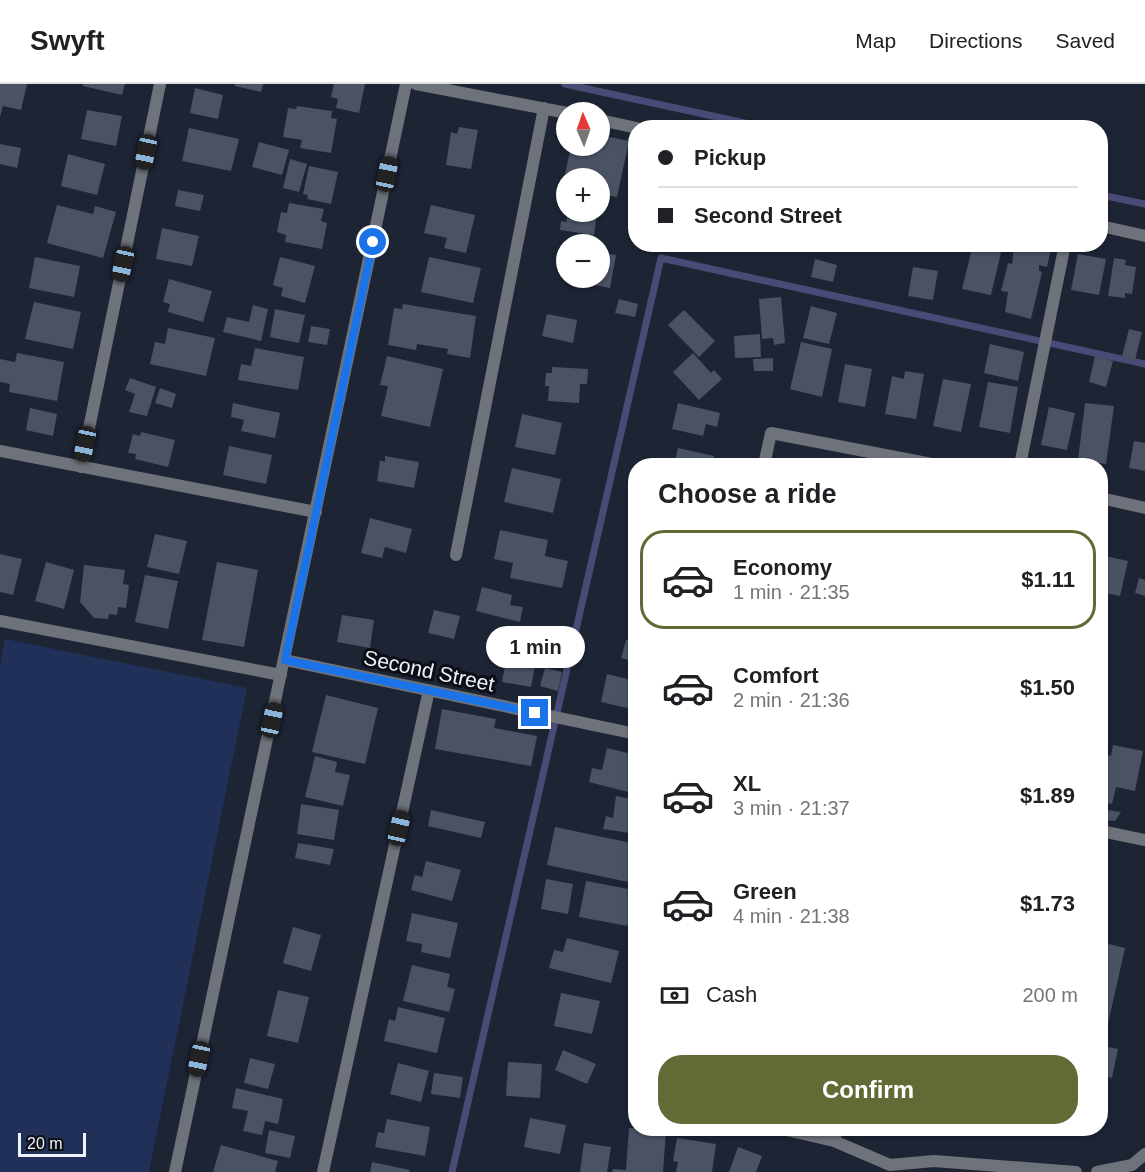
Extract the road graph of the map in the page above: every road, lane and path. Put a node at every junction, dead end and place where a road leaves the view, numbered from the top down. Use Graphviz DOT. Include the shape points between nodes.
graph roads {
  1 [pos="160,84"];
  2 [pos="406,84"];
  3 [pos="416,84"];
  4 [pos="544,108"];
  5 [pos="556,111"];
  6 [pos="610,122"];
  7 [pos="628,126"];
  8 [pos="1108,228"];
  9 [pos="1145,236"];
  10 [pos="1063,252"];
  11 [pos="0,451"];
  12 [pos="766,458"];
  13 [pos="901,458"];
  14 [pos="1021,458"];
  15 [pos="81,467"];
  16 [pos="1108,500"];
  17 [pos="1145,508"];
  18 [pos="316,512"];
  19 [pos="456,555"];
  20 [pos="0,621"];
  21 [pos="285,660"];
  22 [pos="281,675"];
  23 [pos="429,690"];
  24 [pos="628,732"];
  25 [pos="1108,832"];
  26 [pos="1145,840"];
  27 [pos="812,1136"];
  28 [pos="835,1136"];
  29 [pos="834,1141"];
  30 [pos="1145,1154"];
  31 [pos="889,1169"];
  32 [pos="175,1172"];
  33 [pos="323,1172"];
  34 [pos="1076,1172"];
  35 [pos="1097,1172"];
  1 -- 15 [label="street"];
  2 -- 18 [label="street"];
  3 -- 4 [label="street"];
  4 -- 5 [label="street"];
  4 -- 19 [label="street"];
  6 -- 7 [label="street"];
  8 -- 9 [label="street"];
  10 -- 14 [label="street"];
  11 -- 15 [label="street"];
  12 -- 13 [label="street" via="771,433"];
  15 -- 18 [label="street"];
  16 -- 17 [label="street"];
  18 -- 21 [label="street"];
  20 -- 22 [label="street"];
  21 -- 22 [label="street"];
  21 -- 23 [label="street, Second Street"];
  22 -- 32 [label="street"];
  23 -- 24 [label="street, Second Street"];
  23 -- 33 [label="street"];
  25 -- 26 [label="street"];
  27 -- 29 [label="street"];
  28 -- 29 [label="street"];
  29 -- 31 [label="street"];
  30 -- 35 [label="street" via="1132,1166"];
  31 -- 34 [label="street" via="934,1161"];
}
